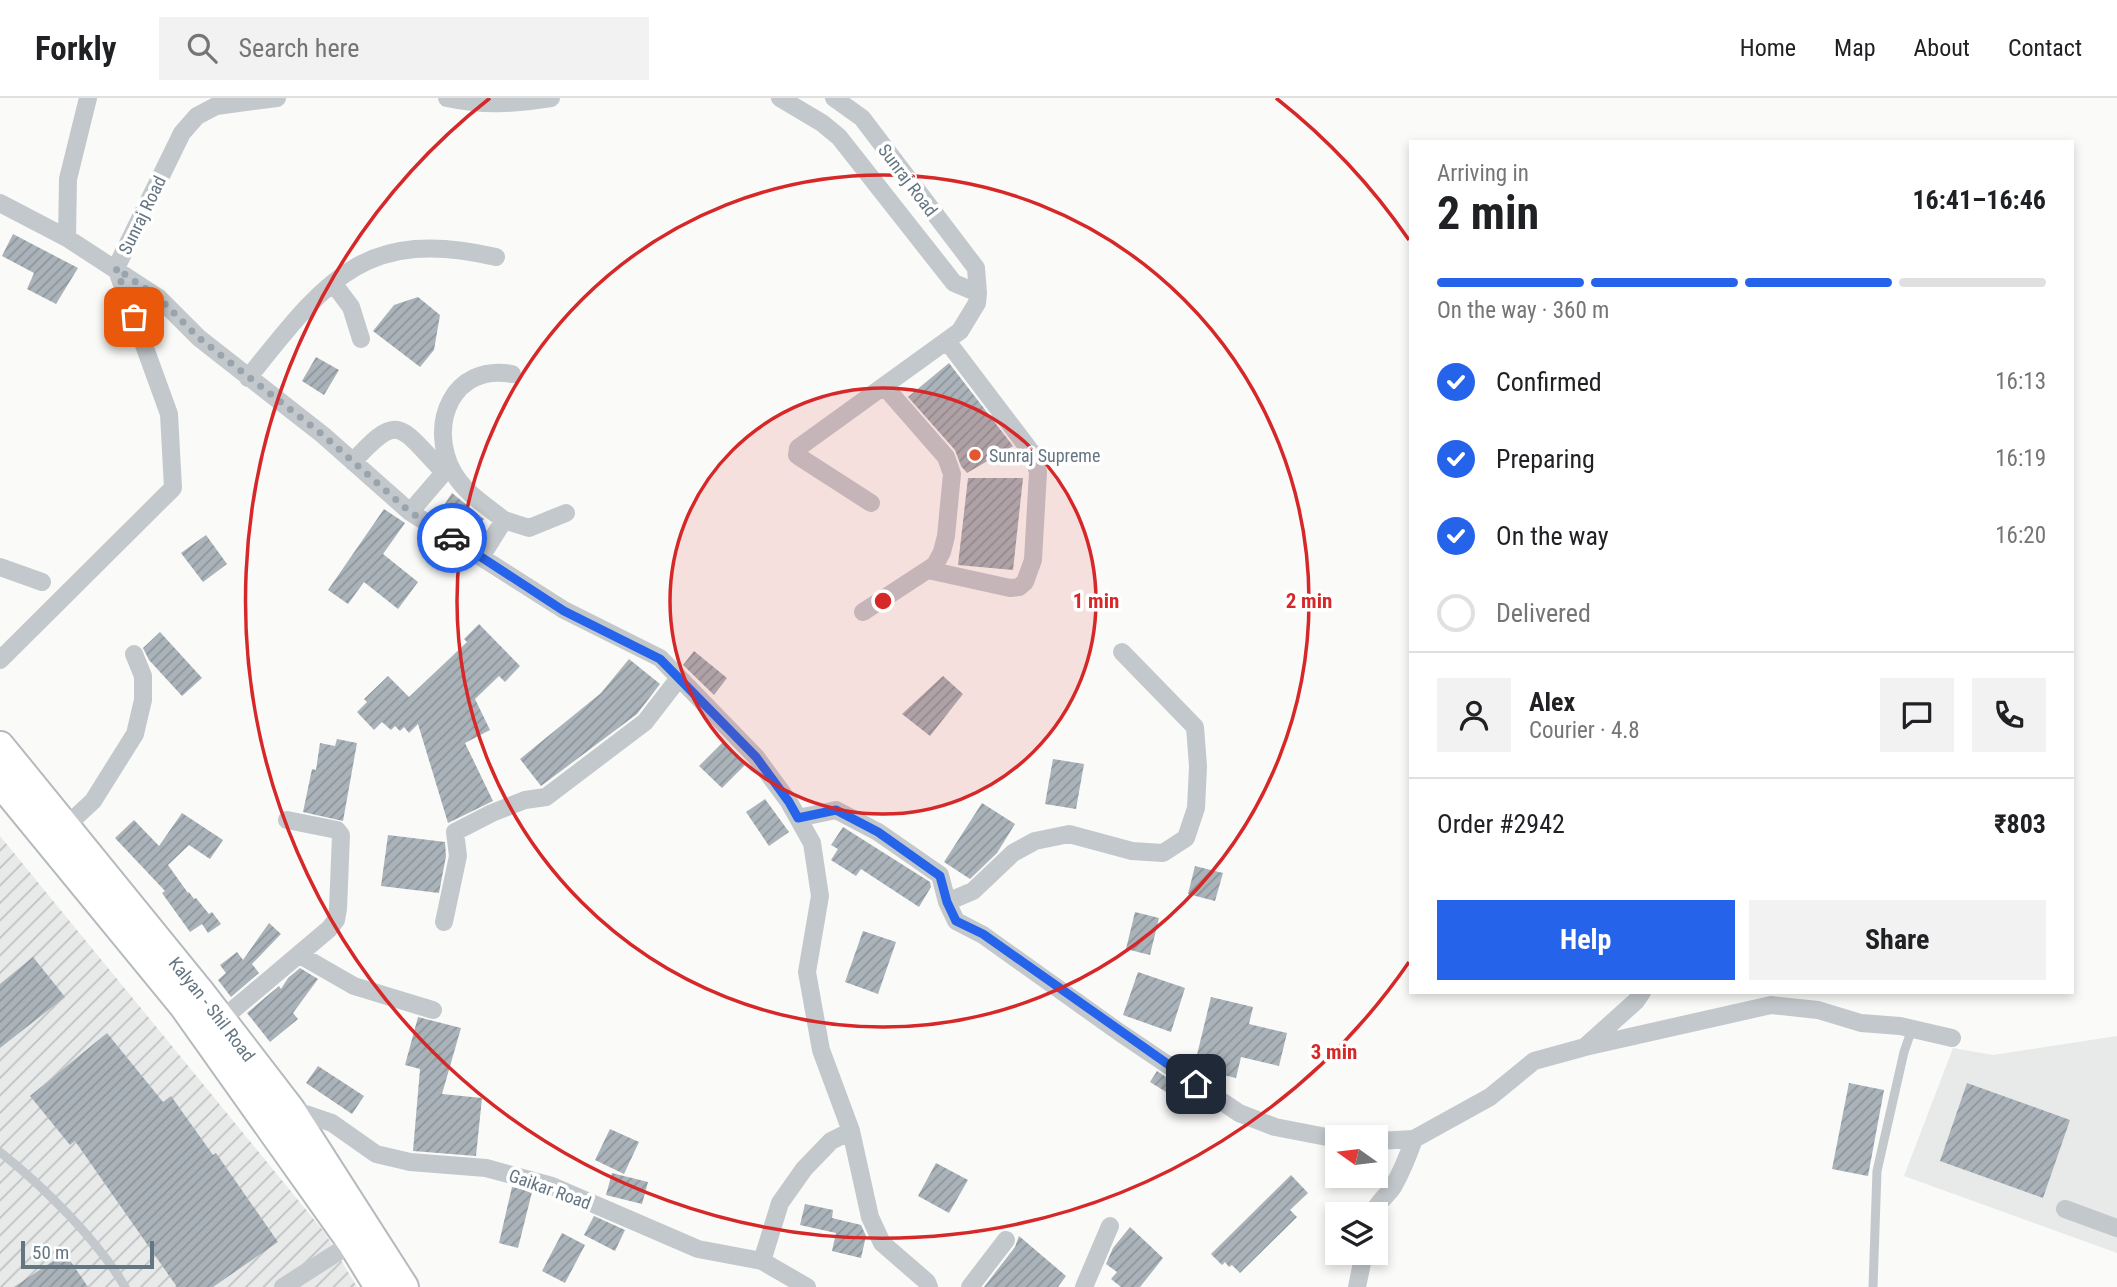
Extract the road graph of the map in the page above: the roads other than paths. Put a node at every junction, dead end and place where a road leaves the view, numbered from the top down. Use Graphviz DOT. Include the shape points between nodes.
graph roads {
  1 [pos="88,98"];
  2 [pos="277,98"];
  3 [pos="447,98"];
  4 [pos="551,98"];
  5 [pos="780,98"];
  6 [pos="835,99"];
  7 [pos="822,122"];
  8 [pos="872,131"];
  9 [pos="849,149"];
  10 [pos="1,207"];
  11 [pos="67,238"];
  12 [pos="496,257"];
  13 [pos="116,268"];
  14 [pos="333,283"];
  15 [pos="978,293"];
  16 [pos="361,339"];
  17 [pos="947,341"];
  18 [pos="512,374"];
  19 [pos="248,379"];
  20 [pos="884,386"];
  21 [pos="353,462"];
  22 [pos="871,503"];
  23 [pos="410,512"];
  24 [pos="566,513"];
  25 [pos="504,520"];
  26 [pos="481,557"];
  27 [pos="0,567"];
  28 [pos="928,569"];
  29 [pos="42,582"];
  30 [pos="863,612"];
  31 [pos="1122,652"];
  32 [pos="134,654"];
  33 [pos="0,660"];
  34 [pos="679,678"];
  35 [pos="0,746"];
  36 [pos="0,782"];
  37 [pos="798,818"];
  38 [pos="287,820"];
  39 [pos="66,826"];
  40 [pos="947,902"];
  41 [pos="444,922"];
  42 [pos="300,955"];
  43 [pos="1641,994"];
  44 [pos="433,1010"];
  45 [pos="221,1020"];
  46 [pos="1912,1029"];
  47 [pos="1952,1038"];
  48 [pos="1584,1047"];
  49 [pos="279,1116"];
  50 [pos="851,1131"];
  51 [pos="1325,1137"];
  52 [pos="1414,1139"];
  53 [pos="1388,1140"];
  54 [pos="0,1152"];
  55 [pos="1381,1202"];
  56 [pos="2065,1209"];
  57 [pos="1111,1226"];
  58 [pos="2117,1228"];
  59 [pos="1006,1240"];
  60 [pos="352,1243"];
  61 [pos="762,1261"];
  62 [pos="1362,1265"];
  63 [pos="125,1287"];
  64 [pos="283,1287"];
  65 [pos="379,1287"];
  66 [pos="404,1287"];
  67 [pos="807,1287"];
  68 [pos="929,1287"];
  69 [pos="970,1287"];
  70 [pos="1084,1287"];
  71 [pos="1357,1287"];
  72 [pos="1873,1287"];
  1 -- 11 [label="street" via="68,179"];
  2 -- 13 [label="street, Sunraj Road" via="216,106 197,116 182,133"];
  3 -- 4 [label="street" via="509,105"];
  5 -- 7 [label="street"];
  6 -- 7 [label="street"];
  6 -- 8 [label="street, Sunraj Road" via="856,112"];
  7 -- 9 [label="street"];
  8 -- 9 [label="street"];
  8 -- 15 [label="street, Sunraj Road" via="976,268"];
  9 -- 15 [label="street" via="954,283"];
  10 -- 11 [label="street"];
  11 -- 13 [label="street"];
  12 -- 14 [label="street" via="429,247 404,250 354,266"];
  13 -- 19 [label="street" via="159,298"];
  13 -- 33 [label="street, Sunraj Road" via="169,414 173,488"];
  14 -- 16 [label="street" via="351,307"];
  14 -- 19 [label="street" via="307,306"];
  15 -- 17 [label="street" via="966,323"];
  17 -- 20 [label="street"];
  17 -- 28 [label="street" via="1032,453 1038,472 1033,561 1025,582 1010,588"];
  18 -- 25 [label="street" via="483,373 472,378 450,400 443,422 444,449 464,489"];
  19 -- 21 [label="street"];
  20 -- 22 [label="street" via="796,451"];
  20 -- 28 [label="street" via="951,465 946,536 935,565"];
  21 -- 23 [label="street"];
  21 -- 23 [label="street" via="386,431 410,436 441,469 441,476"];
  23 -- 26 [label="street"];
  24 -- 25 [label="street" via="530,528"];
  25 -- 26 [label="street"];
  26 -- 34 [label="street" via="564,611 660,659"];
  27 -- 29 [label="street"];
  28 -- 30 [label="street"];
  31 -- 40 [label="street" via="1195,727 1196,808 1186,838 1163,853 1132,851 1069,834 1035,841 1013,853 973,891"];
  32 -- 39 [label="street" via="143,676 135,734 93,801"];
  34 -- 37 [label="street" via="756,757"];
  34 -- 41 [label="street" via="645,722 547,797 525,800 456,832 458,856"];
  35 -- 39 [label="main road, Kalyan - Shil Road"];
  36 -- 49 [label="main road, Kalyan - Shil Road"];
  37 -- 40 [label="street" via="836,810 878,832 940,876"];
  37 -- 50 [label="street" via="812,843 820,896 807,972 821,1051"];
  38 -- 42 [label="street" via="337,830 341,835 335,920"];
  39 -- 45 [label="main road, Kalyan - Shil Road"];
  40 -- 51 [label="street" via="956,921 983,934 1239,1112 1275,1127"];
  42 -- 44 [label="street" via="355,986"];
  42 -- 45 [label="street"];
  43 -- 48 [label="street"];
  45 -- 49 [label="main road, Kalyan - Shil Road"];
  46 -- 47 [label="street"];
  46 -- 48 [label="street" via="1861,1023 1818,1010 1772,1006"];
  46 -- 72 [label="lane" via="1877,1171"];
  48 -- 52 [label="street" via="1534,1060 1490,1097"];
  49 -- 60 [label="main road, Kalyan - Shil Road"];
  49 -- 61 [label="street, Gaikar Road" via="332,1123 376,1154 391,1159 518,1175 698,1249"];
  49 -- 66 [label="main road, Kalyan - Shil Road"];
  50 -- 61 [label="street" via="831,1141 780,1203"];
  50 -- 68 [label="street" via="870,1217 882,1242"];
  52 -- 53 [label="street"];
  52 -- 55 [label="street" via="1404,1168"];
  54 -- 63 [label="lane" via="35,1179 113,1266"];
  56 -- 58 [label="street"];
  57 -- 70 [label="street"];
  59 -- 69 [label="street"];
  60 -- 64 [label="street"];
  60 -- 65 [label="main road, Kalyan - Shil Road"];
  61 -- 67 [label="street, Gaikar Road"];
  62 -- 71 [label="street"];
}
